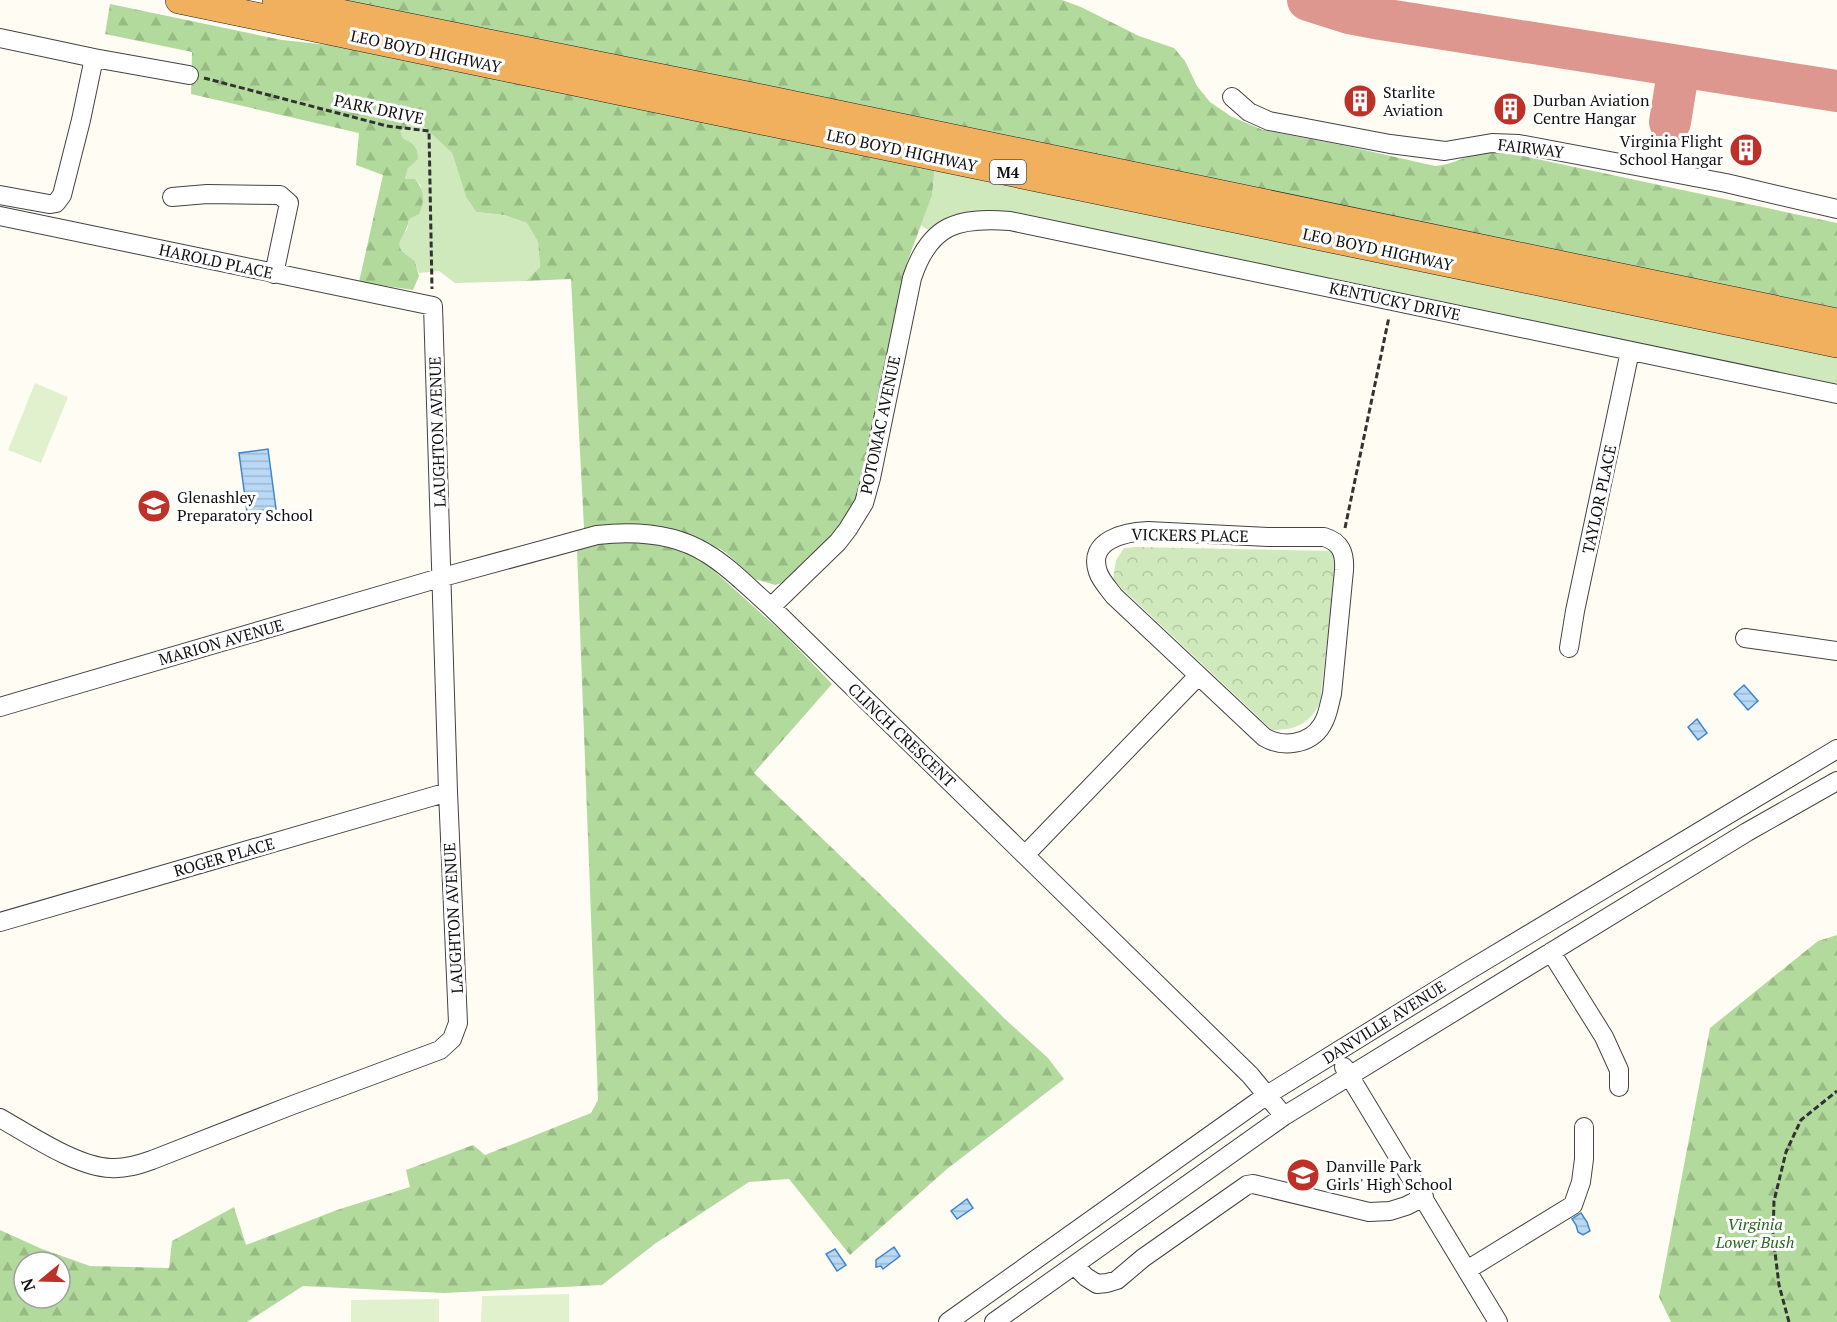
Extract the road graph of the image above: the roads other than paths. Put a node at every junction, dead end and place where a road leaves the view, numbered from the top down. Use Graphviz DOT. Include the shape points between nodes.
graph roads {
  1 [pos="179,0"];
  2 [pos="276,0"];
  3 [pos="0,38"];
  4 [pos="94,58"];
  5 [pos="189,75"];
  6 [pos="1232,97"];
  7 [pos="0,195"];
  8 [pos="172,197"];
  9 [pos="49,204"];
  10 [pos="1837,209"];
  11 [pos="0,216"];
  12 [pos="45,225"];
  13 [pos="952,225"];
  14 [pos="274,274"];
  15 [pos="433,306"];
  16 [pos="1837,322"];
  17 [pos="1837,344"];
  18 [pos="1630,351"];
  19 [pos="1837,394"];
  20 [pos="442,577"];
  21 [pos="771,607"];
  22 [pos="1745,638"];
  23 [pos="1569,648"];
  24 [pos="1837,651"];
  25 [pos="1198,676"];
  26 [pos="0,707"];
  27 [pos="1837,749"];
  28 [pos="1837,781"];
  29 [pos="448,792"];
  30 [pos="1025,855"];
  31 [pos="0,922"];
  32 [pos="1551,952"];
  33 [pos="1335,1052"];
  34 [pos="1349,1075"];
  35 [pos="1618,1087"];
  36 [pos="1267,1095"];
  37 [pos="1284,1116"];
  38 [pos="0,1118"];
  39 [pos="1584,1127"];
  40 [pos="1424,1197"];
  41 [pos="1074,1265"];
  42 [pos="1467,1270"];
  43 [pos="948,1322"];
  44 [pos="994,1322"];
  45 [pos="1498,1322"];
  1 -- 17 [label="highway, LEO BOYD HIGHWAY / M4"];
  2 -- 16 [label="highway, LEO BOYD HIGHWAY / M4"];
  3 -- 4 [label="street"];
  4 -- 5 [label="street"];
  4 -- 9 [label="street" via="65,187 56,203"];
  6 -- 10 [label="street, FAIRWAY" via="1249,112 1269,120 1390,144 1445,151 1492,143 1519,144 1726,183"];
  7 -- 9 [label="street"];
  8 -- 14 [label="street" via="280,195 289,203"];
  9 -- 12 [label="street"];
  11 -- 12 [label="street, HAROLD PLACE"];
  12 -- 14 [label="street, HAROLD PLACE"];
  13 -- 18 [label="street, KENTUCKY DRIVE" via="971,220 1010,221"];
  13 -- 21 [label="street, POTOMAC AVENUE" via="934,238 917,262 871,478 859,514 838,542"];
  14 -- 15 [label="street, HAROLD PLACE"];
  15 -- 20 [label="street, LAUGHTON AVENUE"];
  18 -- 19 [label="street, KENTUCKY DRIVE"];
  18 -- 23 [label="street, TAYLOR PLACE"];
  20 -- 21 [label="street, CLINCH CRESCENT" via="597,535 645,534 685,543 706,553"];
  20 -- 26 [label="street, MARION AVENUE"];
  20 -- 29 [label="street, LAUGHTON AVENUE"];
  21 -- 30 [label="street, CLINCH CRESCENT"];
  22 -- 24 [label="street"];
  25 -- 25 [label="street, VICKERS PLACE" via="1273,743 1297,742 1315,733 1322,726 1332,694 1344,570 1341,549 1324,537 1148,531 1128,532 1106,542 1097,564 1105,585"];
  25 -- 30 [label="street"];
  27 -- 33 [label="street, DANVILLE AVENUE"];
  28 -- 32 [label="street, DANVILLE AVENUE"];
  29 -- 31 [label="street, ROGER PLACE"];
  29 -- 38 [label="street, LAUGHTON AVENUE" via="458,1023 452,1039 440,1050 129,1167 93,1166 77,1160"];
  30 -- 36 [label="street, CLINCH CRESCENT"];
  32 -- 34 [label="street, DANVILLE AVENUE"];
  32 -- 35 [label="street" via="1609,1048 1619,1070"];
  33 -- 34 [label="street"];
  33 -- 36 [label="street, DANVILLE AVENUE"];
  34 -- 37 [label="street, DANVILLE AVENUE"];
  34 -- 40 [label="street"];
  36 -- 37 [label="street, CLINCH CRESCENT"];
  36 -- 43 [label="street, DANVILLE AVENUE"];
  37 -- 41 [label="street, DANVILLE AVENUE"];
  39 -- 42 [label="street" via="1583,1170 1573,1204"];
  40 -- 41 [label="street" via="1390,1211 1369,1212 1247,1185 1117,1280 1097,1284"];
  40 -- 42 [label="street"];
  41 -- 44 [label="street, DANVILLE AVENUE"];
  42 -- 45 [label="street"];
}
